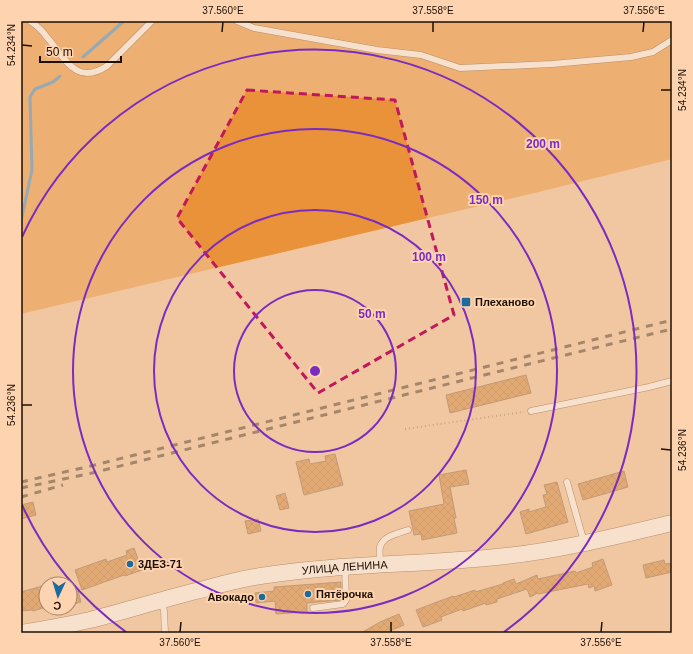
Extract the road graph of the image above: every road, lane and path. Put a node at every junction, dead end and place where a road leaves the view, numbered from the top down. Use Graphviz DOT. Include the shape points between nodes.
graph roads {
  1 [pos="30,21"];
  2 [pos="152,21"];
  3 [pos="237,21"];
  4 [pos="672,40"];
  5 [pos="672,381"];
  6 [pos="531,411"];
  7 [pos="405,429"];
  8 [pos="567,482"];
  9 [pos="672,523"];
  10 [pos="408,530"];
  11 [pos="585,543"];
  12 [pos="380,565"];
  13 [pos="345,567"];
  14 [pos="162,600"];
  15 [pos="313,608"];
  16 [pos="21,633"];
  17 [pos="165,633"];
  1 -- 2 [label="lane" via="46,35 67,62 75,69 88,74 107,66"];
  3 -- 4 [label="lane" via="254,28 421,55 460,68 631,57 652,52"];
  5 -- 6 [label="lane"];
  6 -- 7 [label="path"];
  8 -- 11 [label="lane"];
  9 -- 11 [label="main road, УЛИЦА ЛЕНИНА"];
  10 -- 12 [label="lane" via="383,541 380,547"];
  11 -- 12 [label="main road, УЛИЦА ЛЕНИНА" via="505,556"];
  12 -- 13 [label="main road, УЛИЦА ЛЕНИНА"];
  13 -- 14 [label="main road, УЛИЦА ЛЕНИНА" via="265,575"];
  13 -- 15 [label="lane" via="344,603"];
  14 -- 16 [label="main road, УЛИЦА ЛЕНИНА" via="91,620"];
  14 -- 17 [label="lane"];
}
